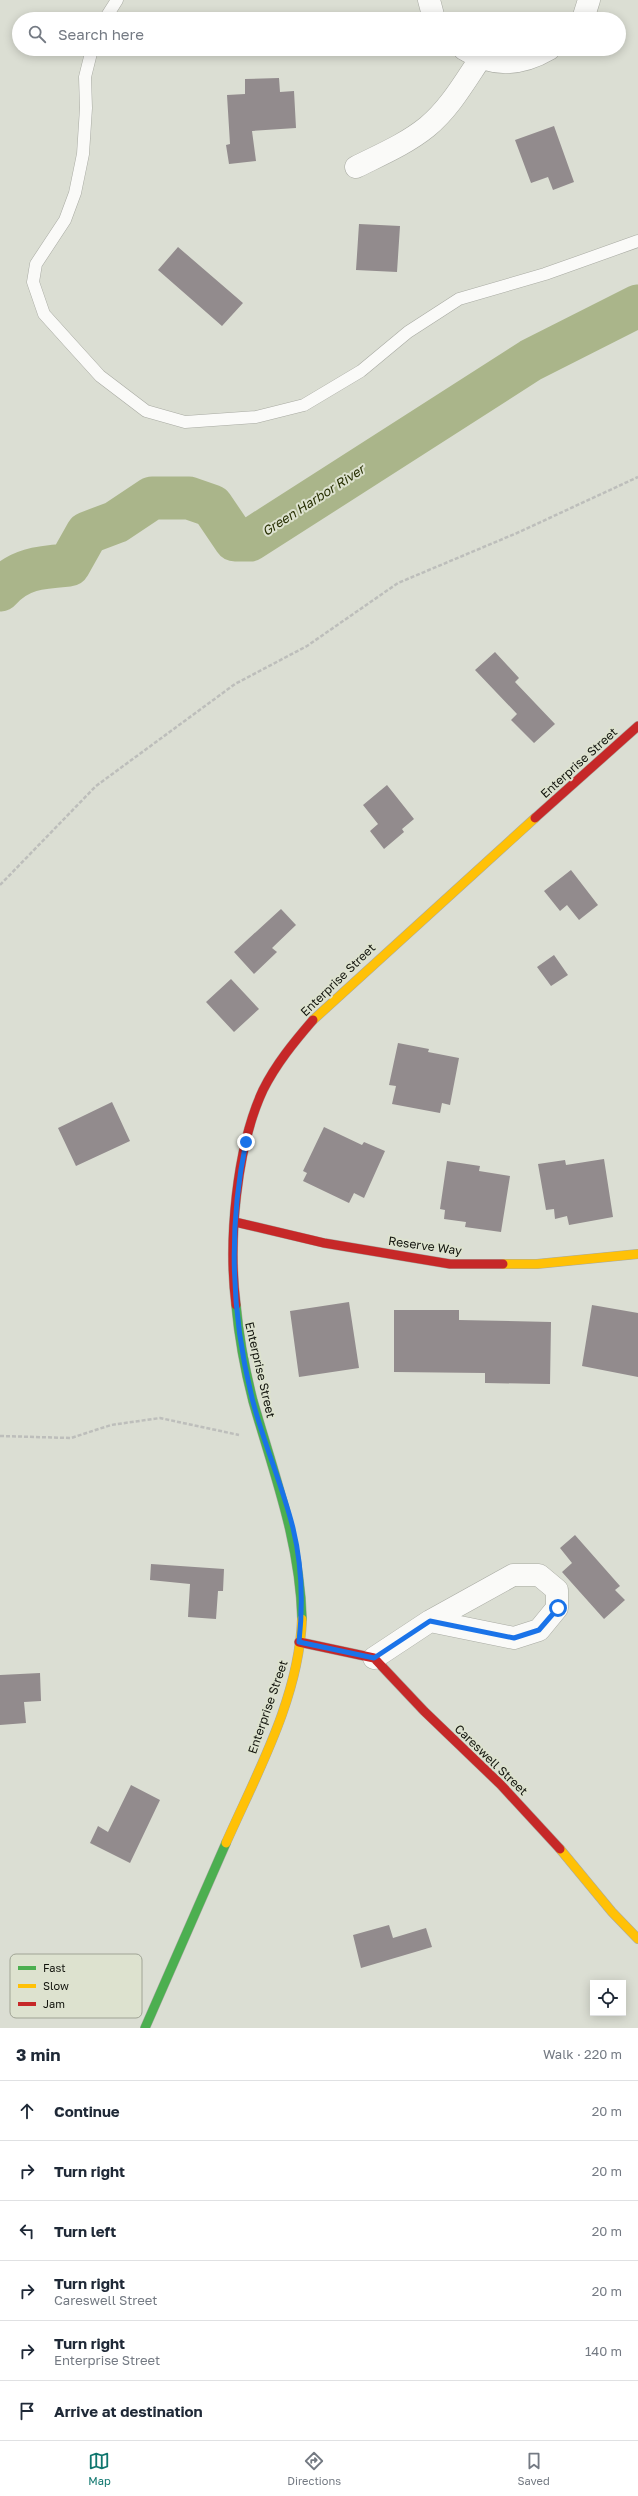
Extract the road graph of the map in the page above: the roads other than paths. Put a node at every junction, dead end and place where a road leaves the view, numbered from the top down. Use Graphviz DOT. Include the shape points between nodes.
graph roads {
  1 [pos="117,0"];
  2 [pos="429,0"];
  3 [pos="589,0"];
  4 [pos="109,12"];
  5 [pos="432,12"];
  6 [pos="585,12"];
  7 [pos="90,56"];
  8 [pos="471,56"];
  9 [pos="480,56"];
  10 [pos="534,56"];
  11 [pos="356,167"];
  12 [pos="638,241"];
  13 [pos="638,726"];
  14 [pos="234,1222"];
  15 [pos="638,1254"];
  16 [pos="430,1621"];
  17 [pos="299,1642"];
  18 [pos="374,1658"];
  19 [pos="638,1939"];
  20 [pos="146,2028"];
  1 -- 4 [label="lane"];
  2 -- 5 [label="street"];
  3 -- 6 [label="street"];
  7 -- 12 [label="lane" via="85,77 83,154 75,193 65,220 36,264 33,282 44,314 100,376 146,411 185,422 256,417 304,405 361,372 408,332 459,299 545,274"];
  8 -- 11 [label="street" via="454,98 427,127 394,148"];
  9 -- 10 [label="street" via="509,63"];
  13 -- 14 [label="main road, Enterprise Street" via="374,961 318,1013 288,1049 257,1103 240,1172"];
  14 -- 15 [label="main road, Reserve Way" via="324,1242 450,1264 537,1264"];
  14 -- 17 [label="main road, Enterprise Street" via="236,1313 242,1356 265,1441 293,1528 299,1564 302,1621"];
  16 -- 16 [label="street" via="513,1575 539,1574 557,1590 558,1608 539,1630 514,1638"];
  16 -- 18 [label="street"];
  17 -- 18 [label="main road"];
  17 -- 20 [label="main road, Enterprise Street" via="284,1703 265,1753"];
  18 -- 19 [label="main road, Careswell Street" via="545,1831 612,1912"];
}
